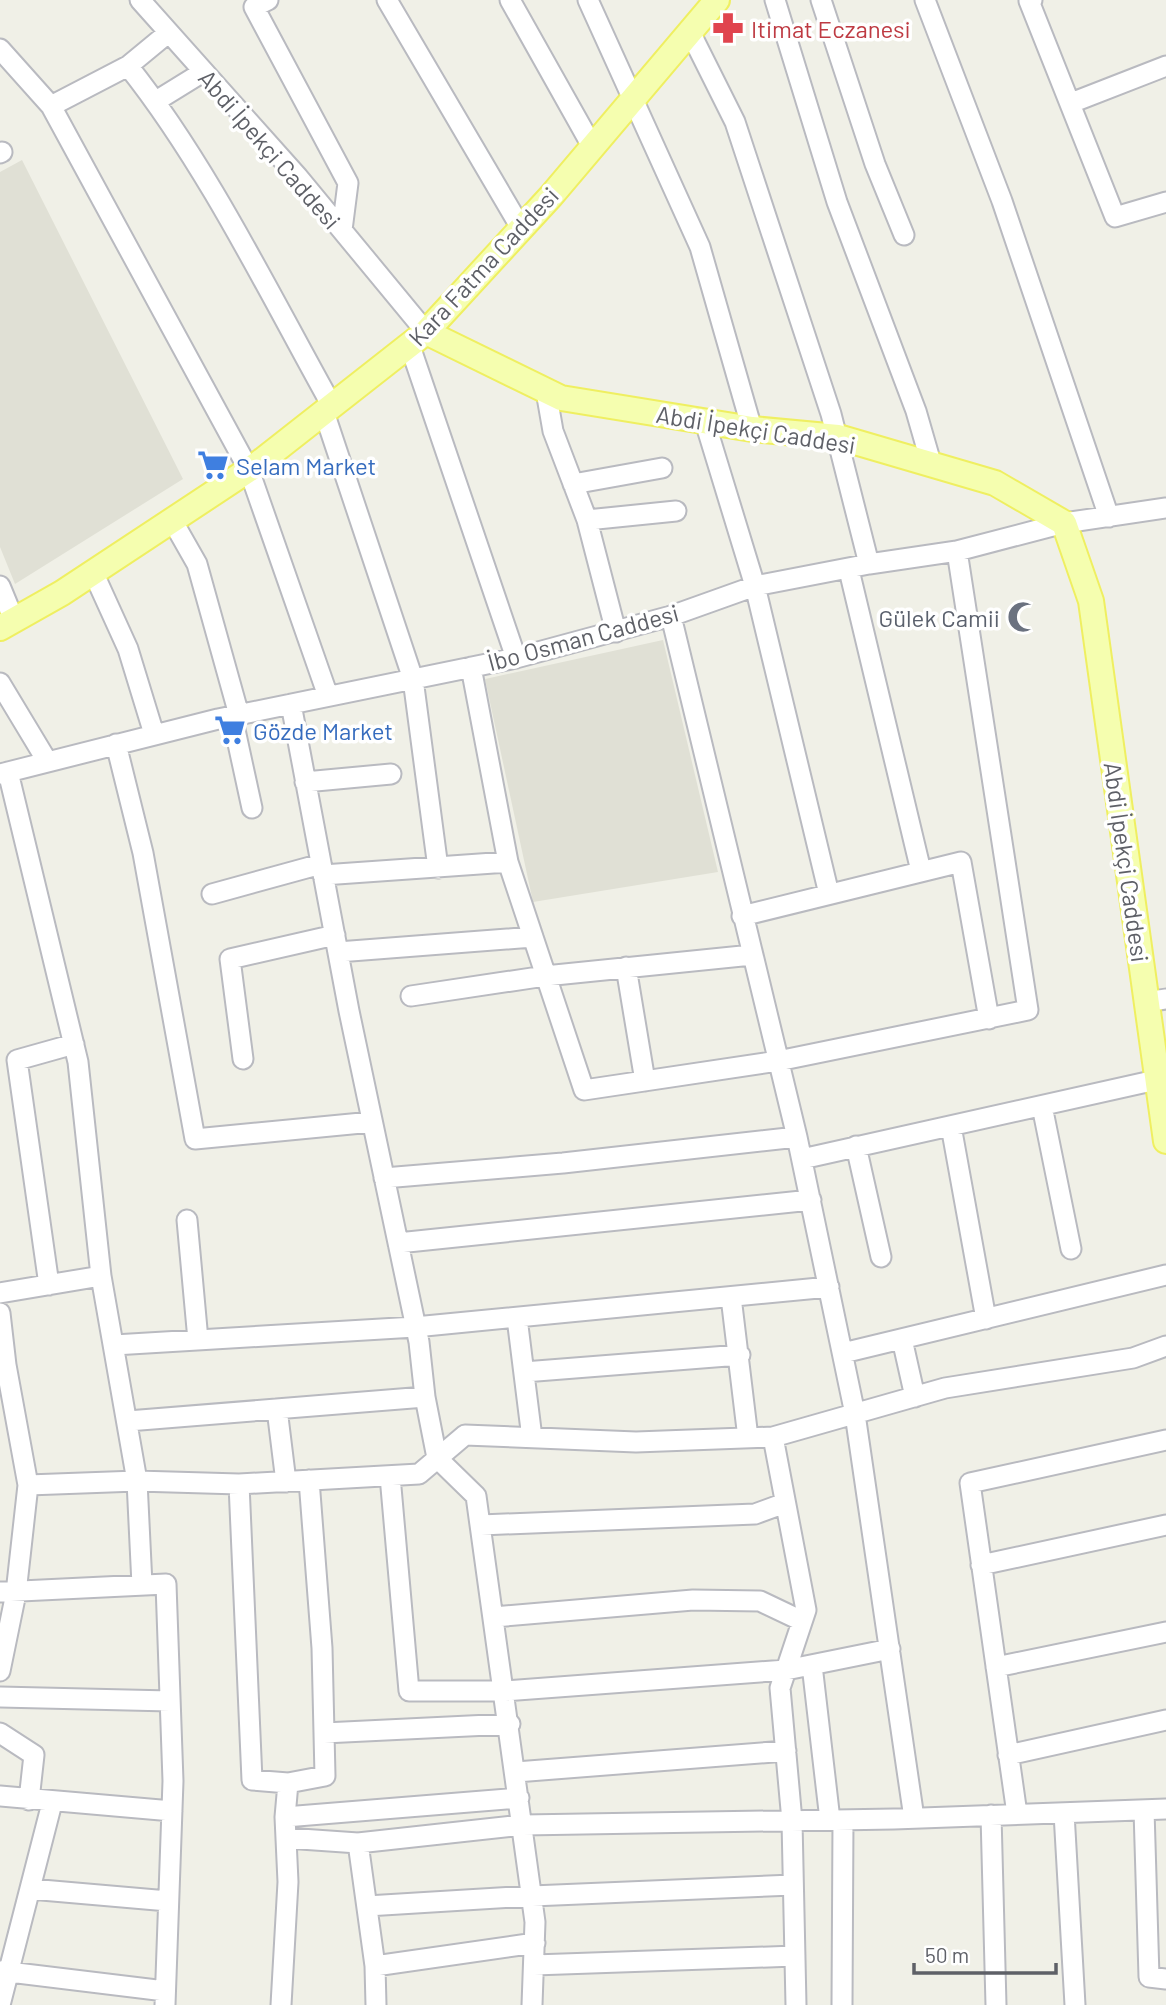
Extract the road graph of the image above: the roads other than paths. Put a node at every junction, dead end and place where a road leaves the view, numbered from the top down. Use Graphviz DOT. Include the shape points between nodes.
graph roads {
  1 [pos="140,0"];
  2 [pos="268,0"];
  3 [pos="387,0"];
  4 [pos="510,0"];
  5 [pos="588,0"];
  6 [pos="716,0"];
  7 [pos="775,0"];
  8 [pos="821,0"];
  9 [pos="925,0"];
  10 [pos="1032,0"];
  11 [pos="689,30"];
  12 [pos="168,33"];
  13 [pos="0,49"];
  14 [pos="128,66"];
  15 [pos="1166,66"];
  16 [pos="204,72"];
  17 [pos="633,97"];
  18 [pos="156,101"];
  19 [pos="1071,103"];
  20 [pos="51,106"];
  21 [pos="592,146"];
  22 [pos="1166,202"];
  23 [pos="521,228"];
  24 [pos="342,230"];
  25 [pos="904,235"];
  26 [pos="418,339"];
  27 [pos="546,391"];
  28 [pos="328,409"];
  29 [pos="705,422"];
  30 [pos="752,429"];
  31 [pos="838,438"];
  32 [pos="931,463"];
  33 [pos="662,468"];
  34 [pos="249,470"];
  35 [pos="573,484"];
  36 [pos="1166,508"];
  37 [pos="676,510"];
  38 [pos="1109,517"];
  39 [pos="172,520"];
  40 [pos="587,520"];
  41 [pos="1064,523"];
  42 [pos="957,551"];
  43 [pos="869,564"];
  44 [pos="849,570"];
  45 [pos="93,572"];
  46 [pos="0,586"];
  47 [pos="755,586"];
  48 [pos="671,616"];
  49 [pos="5,622"];
  50 [pos="616,632"];
  51 [pos="516,658"];
  52 [pos="471,667"];
  53 [pos="413,679"];
  54 [pos="0,683"];
  55 [pos="328,696"];
  56 [pos="291,704"];
  57 [pos="236,715"];
  58 [pos="154,734"];
  59 [pos="116,744"];
  60 [pos="47,761"];
  61 [pos="4,773"];
  62 [pos="391,774"];
  63 [pos="305,782"];
  64 [pos="252,808"];
  65 [pos="508,862"];
  66 [pos="438,867"];
  67 [pos="322,870"];
  68 [pos="921,872"];
  69 [pos="212,894"];
  70 [pos="829,894"];
  71 [pos="742,916"];
  72 [pos="533,937"];
  73 [pos="336,943"];
  74 [pos="752,955"];
  75 [pos="626,967"];
  76 [pos="545,976"];
  77 [pos="411,996"];
  78 [pos="1156,1000"];
  79 [pos="989,1018"];
  80 [pos="74,1044"];
  81 [pos="243,1059"];
  82 [pos="778,1061"];
  83 [pos="1156,1080"];
  84 [pos="645,1081"];
  85 [pos="1042,1106"];
  86 [pos="372,1122"];
  87 [pos="951,1126"];
  88 [pos="797,1137"];
  89 [pos="1166,1141"];
  90 [pos="856,1146"];
  91 [pos="802,1158"];
  92 [pos="384,1178"];
  93 [pos="811,1200"];
  94 [pos="187,1220"];
  95 [pos="398,1243"];
  96 [pos="1071,1249"];
  97 [pos="881,1257"];
  98 [pos="1166,1275"];
  99 [pos="101,1276"];
  100 [pos="49,1285"];
  101 [pos="829,1287"];
  102 [pos="0,1293"];
  103 [pos="732,1297"];
  104 [pos="0,1313"];
  105 [pos="517,1318"];
  106 [pos="986,1319"];
  107 [pos="415,1327"];
  108 [pos="902,1339"];
  109 [pos="198,1340"];
  110 [pos="114,1345"];
  111 [pos="1166,1346"];
  112 [pos="843,1353"];
  113 [pos="740,1355"];
  114 [pos="3,1365"];
  115 [pos="524,1372"];
  116 [pos="425,1397"];
  117 [pos="915,1397"];
  118 [pos="277,1409"];
  119 [pos="855,1414"];
  120 [pos="128,1421"];
  121 [pos="773,1437"];
  122 [pos="532,1438"];
  123 [pos="748,1438"];
  124 [pos="1166,1440"];
  125 [pos="10,1444"];
  126 [pos="438,1458"];
  127 [pos="390,1476"];
  128 [pos="309,1480"];
  129 [pos="137,1481"];
  130 [pos="286,1482"];
  131 [pos="239,1484"];
  132 [pos="28,1485"];
  133 [pos="785,1503"];
  134 [pos="481,1525"];
  135 [pos="1166,1529"];
  136 [pos="981,1565"];
  137 [pos="142,1585"];
  138 [pos="8,1592"];
  139 [pos="494,1617"];
  140 [pos="802,1621"];
  141 [pos="1166,1632"];
  142 [pos="890,1649"];
  143 [pos="811,1665"];
  144 [pos="996,1667"];
  145 [pos="786,1670"];
  146 [pos="0,1671"];
  147 [pos="505,1690"];
  148 [pos="0,1697"];
  149 [pos="170,1702"];
  150 [pos="1166,1720"];
  151 [pos="510,1724"];
  152 [pos="0,1733"];
  153 [pos="324,1733"];
  154 [pos="786,1751"];
  155 [pos="1008,1755"];
  156 [pos="516,1772"];
  157 [pos="288,1783"];
  158 [pos="0,1796"];
  159 [pos="519,1798"];
  160 [pos="29,1800"];
  161 [pos="52,1803"];
  162 [pos="1144,1810"];
  163 [pos="1166,1810"];
  164 [pos="172,1811"];
  165 [pos="1064,1812"];
  166 [pos="1017,1814"];
  167 [pos="991,1815"];
  168 [pos="285,1817"];
  169 [pos="914,1818"];
  170 [pos="836,1820"];
  171 [pos="792,1821"];
  172 [pos="523,1825"];
  173 [pos="286,1838"];
  174 [pos="358,1843"];
  175 [pos="793,1885"];
  176 [pos="30,1889"];
  177 [pos="532,1896"];
  178 [pos="168,1901"];
  179 [pos="367,1906"];
  180 [pos="535,1942"];
  181 [pos="795,1956"];
  182 [pos="534,1965"];
  183 [pos="375,1966"];
  184 [pos="4,1972"];
  185 [pos="1166,1979"];
  186 [pos="165,1998"];
  187 [pos="0,2005"];
  188 [pos="281,2005"];
  189 [pos="376,2005"];
  190 [pos="532,2005"];
  191 [pos="796,2005"];
  192 [pos="842,2005"];
  193 [pos="996,2005"];
  194 [pos="1075,2005"];
  1 -- 12 [label="street, Abdi İpekçi Caddesi"];
  2 -- 24 [label="street" via="254,7 348,183"];
  3 -- 23 [label="street"];
  4 -- 21 [label="street"];
  5 -- 17 [label="street"];
  6 -- 11 [label="main road, Kara Fatma Caddesi"];
  7 -- 32 [label="street" via="837,202 916,411"];
  8 -- 25 [label="street" via="875,164"];
  9 -- 38 [label="street" via="1002,201"];
  10 -- 19 [label="street"];
  11 -- 17 [label="main road, Kara Fatma Caddesi"];
  11 -- 31 [label="street" via="735,122"];
  12 -- 14 [label="street"];
  12 -- 16 [label="street, Abdi İpekçi Caddesi"];
  13 -- 20 [label="street"];
  14 -- 18 [label="street"];
  14 -- 20 [label="street"];
  15 -- 19 [label="street"];
  16 -- 18 [label="street"];
  16 -- 24 [label="street, Abdi İpekçi Caddesi"];
  17 -- 21 [label="main road, Kara Fatma Caddesi"];
  17 -- 30 [label="street" via="700,247"];
  18 -- 28 [label="street" via="234,232"];
  19 -- 22 [label="street" via="1115,217"];
  20 -- 34 [label="street"];
  21 -- 23 [label="main road, Kara Fatma Caddesi"];
  23 -- 26 [label="main road, Kara Fatma Caddesi"];
  24 -- 26 [label="street, Abdi İpekçi Caddesi"];
  26 -- 27 [label="main road, Abdi İpekçi Caddesi"];
  26 -- 28 [label="main road, Kara Fatma Caddesi"];
  26 -- 51 [label="street"];
  27 -- 29 [label="main road, Abdi İpekçi Caddesi" via="561,398"];
  27 -- 35 [label="street" via="553,431"];
  28 -- 34 [label="main road, Kara Fatma Caddesi"];
  28 -- 53 [label="street"];
  29 -- 30 [label="main road, Abdi İpekçi Caddesi"];
  29 -- 47 [label="street"];
  30 -- 31 [label="main road, Abdi İpekçi Caddesi"];
  31 -- 32 [label="main road, Abdi İpekçi Caddesi"];
  31 -- 43 [label="street"];
  32 -- 41 [label="main road, Abdi İpekçi Caddesi" via="995,483"];
  33 -- 35 [label="street"];
  34 -- 39 [label="main road, Kara Fatma Caddesi"];
  34 -- 55 [label="street"];
  35 -- 40 [label="street"];
  36 -- 38 [label="street, İbo Osman Caddesi"];
  37 -- 40 [label="street"];
  38 -- 41 [label="street, İbo Osman Caddesi"];
  39 -- 45 [label="main road, Kara Fatma Caddesi"];
  39 -- 57 [label="street" via="197,564"];
  40 -- 50 [label="street"];
  41 -- 42 [label="street, İbo Osman Caddesi"];
  41 -- 78 [label="main road, Abdi İpekçi Caddesi" via="1091,601"];
  42 -- 43 [label="street, İbo Osman Caddesi"];
  42 -- 79 [label="street" via="1028,1010"];
  43 -- 44 [label="street, İbo Osman Caddesi"];
  44 -- 47 [label="street, İbo Osman Caddesi"];
  44 -- 68 [label="street"];
  45 -- 49 [label="main road, Kara Fatma Caddesi"];
  45 -- 58 [label="street" via="128,649"];
  46 -- 49 [label="street"];
  47 -- 48 [label="street, İbo Osman Caddesi"];
  47 -- 70 [label="street"];
  48 -- 50 [label="street, İbo Osman Caddesi"];
  48 -- 71 [label="street"];
  50 -- 51 [label="street, İbo Osman Caddesi"];
  51 -- 52 [label="street, İbo Osman Caddesi"];
  52 -- 53 [label="street, İbo Osman Caddesi"];
  52 -- 65 [label="street"];
  53 -- 55 [label="street, İbo Osman Caddesi"];
  53 -- 66 [label="street"];
  54 -- 60 [label="street"];
  55 -- 56 [label="street, İbo Osman Caddesi"];
  56 -- 57 [label="street, İbo Osman Caddesi"];
  56 -- 63 [label="street"];
  57 -- 58 [label="street, İbo Osman Caddesi"];
  57 -- 64 [label="street"];
  58 -- 59 [label="street, İbo Osman Caddesi"];
  59 -- 60 [label="street, İbo Osman Caddesi"];
  59 -- 86 [label="street" via="143,853 195,1139"];
  60 -- 61 [label="street, İbo Osman Caddesi"];
  61 -- 80 [label="street"];
  62 -- 63 [label="street"];
  63 -- 67 [label="street"];
  65 -- 66 [label="street"];
  65 -- 72 [label="street"];
  66 -- 67 [label="street"];
  67 -- 69 [label="street"];
  67 -- 73 [label="street"];
  68 -- 70 [label="street"];
  68 -- 79 [label="street" via="961,862"];
  70 -- 71 [label="street"];
  71 -- 74 [label="street"];
  72 -- 73 [label="street"];
  72 -- 76 [label="street"];
  73 -- 81 [label="street" via="230,959"];
  73 -- 86 [label="street"];
  74 -- 75 [label="street"];
  74 -- 82 [label="street"];
  75 -- 76 [label="street"];
  75 -- 84 [label="street"];
  76 -- 77 [label="street"];
  76 -- 84 [label="street" via="584,1090"];
  78 -- 83 [label="main road, Abdi İpekçi Caddesi"];
  79 -- 82 [label="street"];
  80 -- 99 [label="street"];
  80 -- 100 [label="street" via="17,1060"];
  82 -- 84 [label="street"];
  82 -- 88 [label="street"];
  83 -- 85 [label="street"];
  83 -- 89 [label="main road, Abdi İpekçi Caddesi"];
  85 -- 87 [label="street"];
  85 -- 96 [label="street"];
  86 -- 92 [label="street"];
  87 -- 90 [label="street"];
  87 -- 106 [label="street"];
  88 -- 91 [label="street"];
  88 -- 92 [label="street"];
  90 -- 91 [label="street"];
  90 -- 97 [label="street"];
  91 -- 93 [label="street"];
  92 -- 95 [label="street"];
  93 -- 95 [label="street"];
  93 -- 101 [label="street"];
  94 -- 109 [label="street"];
  95 -- 107 [label="street"];
  98 -- 106 [label="street"];
  99 -- 100 [label="street"];
  99 -- 110 [label="street"];
  100 -- 102 [label="street"];
  101 -- 103 [label="street"];
  101 -- 112 [label="street"];
  103 -- 105 [label="street"];
  103 -- 113 [label="street"];
  104 -- 114 [label="street"];
  105 -- 107 [label="street"];
  105 -- 115 [label="street"];
  106 -- 108 [label="street"];
  107 -- 109 [label="street"];
  107 -- 116 [label="street"];
  108 -- 112 [label="street"];
  108 -- 117 [label="street"];
  109 -- 110 [label="street"];
  110 -- 120 [label="street"];
  111 -- 117 [label="street" via="1133,1358 945,1388"];
  112 -- 119 [label="street"];
  113 -- 115 [label="street"];
  113 -- 123 [label="street"];
  114 -- 125 [label="street"];
  115 -- 122 [label="street"];
  116 -- 118 [label="street"];
  116 -- 126 [label="street"];
  117 -- 119 [label="street"];
  118 -- 120 [label="street"];
  118 -- 130 [label="street"];
  119 -- 121 [label="street"];
  119 -- 142 [label="street"];
  120 -- 129 [label="street"];
  121 -- 123 [label="street"];
  121 -- 133 [label="street"];
  122 -- 123 [label="street" via="636,1442"];
  122 -- 126 [label="street" via="465,1435"];
  124 -- 136 [label="street" via="970,1483"];
  125 -- 132 [label="street"];
  126 -- 127 [label="street" via="419,1474"];
  126 -- 134 [label="street" via="476,1496"];
  127 -- 128 [label="street"];
  127 -- 147 [label="street" via="409,1691"];
  128 -- 130 [label="street"];
  128 -- 153 [label="street"];
  129 -- 131 [label="street"];
  129 -- 132 [label="street"];
  129 -- 137 [label="street"];
  130 -- 131 [label="street"];
  131 -- 157 [label="street" via="252,1780"];
  132 -- 138 [label="street"];
  133 -- 134 [label="street" via="755,1514"];
  133 -- 140 [label="street" via="806,1610"];
  134 -- 139 [label="street"];
  135 -- 136 [label="street"];
  136 -- 144 [label="street"];
  137 -- 138 [label="street"];
  137 -- 149 [label="street" via="166,1584"];
  138 -- 146 [label="street"];
  139 -- 140 [label="street" via="694,1600 760,1601"];
  139 -- 147 [label="street"];
  140 -- 145 [label="street"];
  141 -- 144 [label="street"];
  142 -- 143 [label="street"];
  142 -- 169 [label="street"];
  143 -- 145 [label="street"];
  143 -- 170 [label="street"];
  144 -- 155 [label="street"];
  145 -- 147 [label="street"];
  145 -- 154 [label="street" via="780,1688"];
  147 -- 151 [label="street"];
  148 -- 149 [label="street"];
  149 -- 164 [label="street"];
  150 -- 155 [label="street"];
  151 -- 153 [label="street"];
  151 -- 156 [label="street"];
  152 -- 160 [label="street" via="34,1755"];
  153 -- 157 [label="street" via="325,1776"];
  154 -- 156 [label="street"];
  154 -- 171 [label="street"];
  155 -- 166 [label="street"];
  156 -- 159 [label="street"];
  157 -- 168 [label="street"];
  158 -- 160 [label="street"];
  159 -- 168 [label="street"];
  159 -- 172 [label="street"];
  160 -- 161 [label="street"];
  161 -- 164 [label="street"];
  161 -- 176 [label="street"];
  162 -- 163 [label="street"];
  162 -- 165 [label="street"];
  162 -- 185 [label="street" via="1149,1977"];
  164 -- 178 [label="street"];
  165 -- 166 [label="street"];
  165 -- 194 [label="street"];
  166 -- 167 [label="street"];
  167 -- 169 [label="street"];
  167 -- 193 [label="street"];
  168 -- 173 [label="street"];
  169 -- 170 [label="street"];
  170 -- 171 [label="street"];
  170 -- 192 [label="street"];
  171 -- 172 [label="street"];
  171 -- 175 [label="street"];
  172 -- 174 [label="street"];
  172 -- 177 [label="street"];
  173 -- 174 [label="street"];
  173 -- 188 [label="street"];
  174 -- 179 [label="street"];
  175 -- 177 [label="street"];
  175 -- 181 [label="street"];
  176 -- 178 [label="street"];
  176 -- 184 [label="street"];
  177 -- 179 [label="street"];
  177 -- 180 [label="street"];
  178 -- 186 [label="street"];
  179 -- 183 [label="street"];
  180 -- 182 [label="street"];
  180 -- 183 [label="street"];
  181 -- 182 [label="street"];
  181 -- 191 [label="street"];
  182 -- 190 [label="street"];
  183 -- 189 [label="street"];
  184 -- 186 [label="street"];
  184 -- 187 [label="street"];
}
